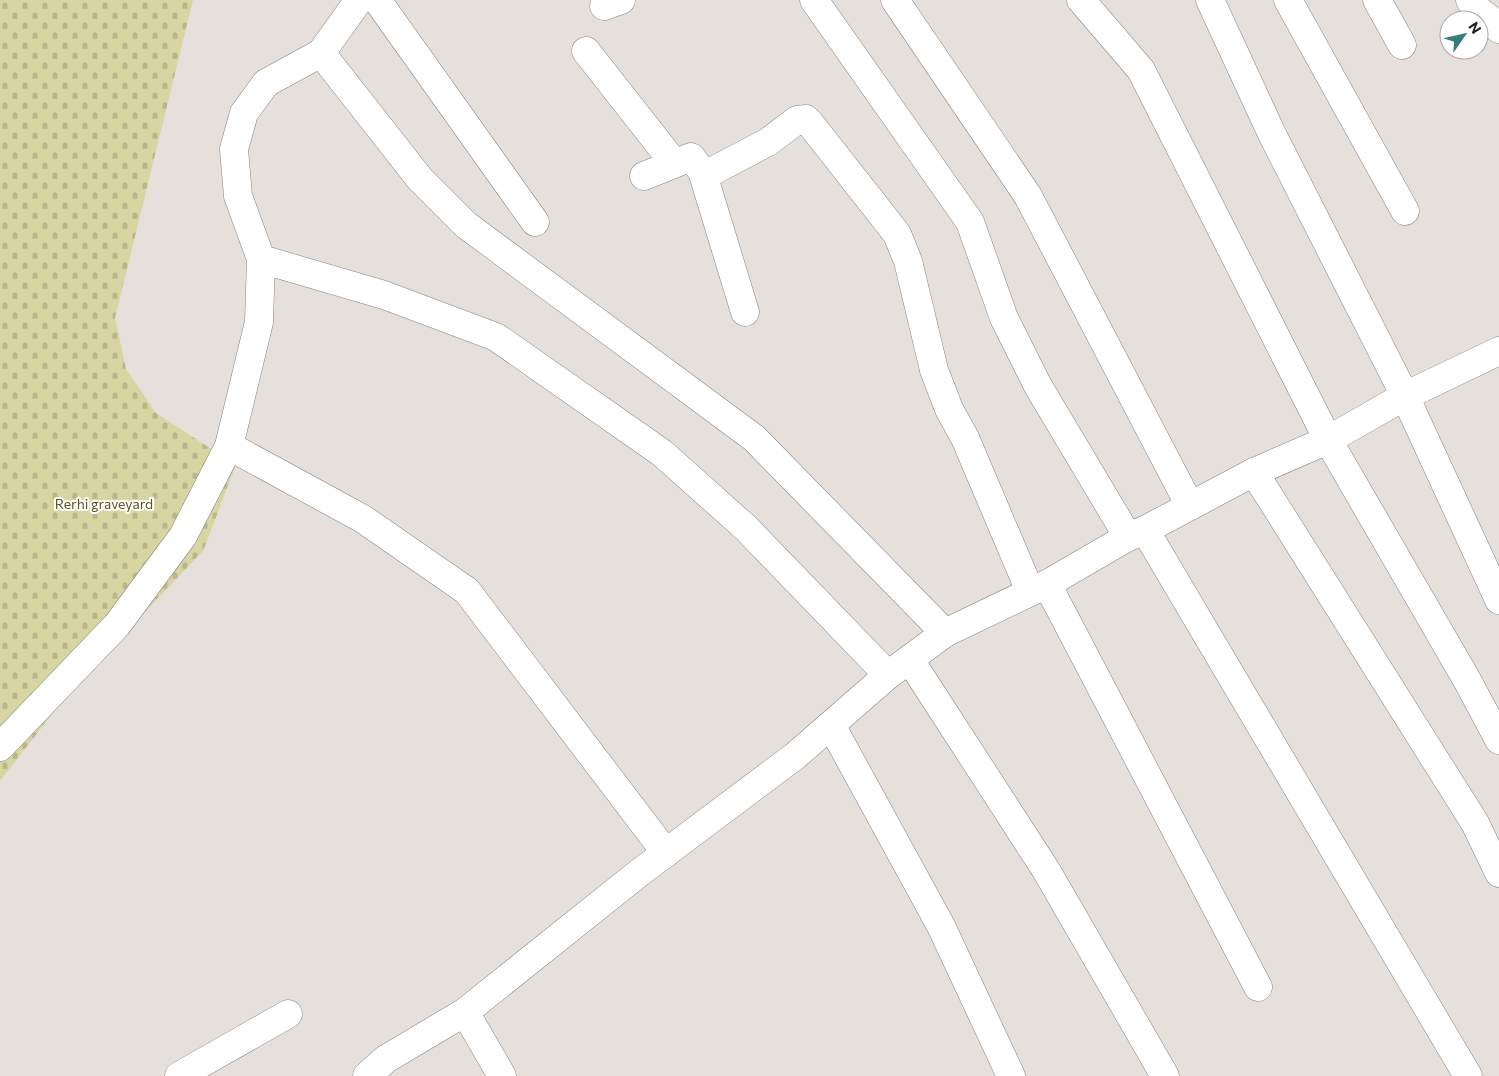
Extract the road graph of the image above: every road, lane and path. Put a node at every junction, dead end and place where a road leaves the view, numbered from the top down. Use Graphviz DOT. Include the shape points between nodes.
graph roads {
  1 [pos="359,0"];
  2 [pos="377,0"];
  3 [pos="814,0"];
  4 [pos="895,0"];
  5 [pos="1081,0"];
  6 [pos="1210,0"];
  7 [pos="1288,0"];
  8 [pos="1377,0"];
  9 [pos="1470,0"];
  10 [pos="1499,30"];
  11 [pos="1402,44"];
  12 [pos="586,52"];
  13 [pos="321,53"];
  14 [pos="674,163"];
  15 [pos="702,171"];
  16 [pos="644,176"];
  17 [pos="1405,211"];
  18 [pos="535,222"];
  19 [pos="261,259"];
  20 [pos="745,312"];
  21 [pos="1499,350"];
  22 [pos="1405,396"];
  23 [pos="1328,440"];
  24 [pos="228,446"];
  25 [pos="1254,472"];
  26 [pos="1190,506"];
  27 [pos="1137,533"];
  28 [pos="1038,587"];
  29 [pos="1499,600"];
  30 [pos="945,633"];
  31 [pos="899,668"];
  32 [pos="831,725"];
  33 [pos="1499,740"];
  34 [pos="0,747"];
  35 [pos="666,853"];
  36 [pos="1499,873"];
  37 [pos="1258,987"];
  38 [pos="464,1012"];
  39 [pos="288,1014"];
  40 [pos="179,1076"];
  41 [pos="368,1076"];
  42 [pos="502,1076"];
  43 [pos="1011,1076"];
  44 [pos="1165,1076"];
  45 [pos="1468,1076"];
  1 -- 13 [label="street"];
  2 -- 18 [label="street"];
  3 -- 27 [label="street" via="970,222 1004,318 1038,386"];
  4 -- 26 [label="street" via="1028,196"];
  5 -- 23 [label="street" via="1141,70"];
  6 -- 22 [label="street" via="1271,132"];
  7 -- 17 [label="street"];
  8 -- 11 [label="street"];
  9 -- 10 [label="street" via="1481,15"];
  12 -- 14 [label="street"];
  13 -- 19 [label="street" via="266,83 244,113 234,149 238,196"];
  13 -- 30 [label="street" via="420,179 466,225 754,438"];
  14 -- 15 [label="street" via="691,158"];
  14 -- 16 [label="street"];
  15 -- 20 [label="street"];
  15 -- 28 [label="street" via="719,168 768,142 797,120 806,118 897,234 908,261 934,370 949,409"];
  19 -- 24 [label="street" via="259,322"];
  19 -- 31 [label="street" via="384,295 496,336 662,453"];
  21 -- 22 [label="street"];
  22 -- 23 [label="street"];
  22 -- 29 [label="street"];
  23 -- 25 [label="street"];
  23 -- 33 [label="street"];
  24 -- 34 [label="street" via="183,536 117,625"];
  24 -- 35 [label="street" via="364,519 467,591"];
  25 -- 26 [label="street"];
  25 -- 36 [label="street" via="1476,823"];
  26 -- 27 [label="street"];
  27 -- 28 [label="street"];
  27 -- 45 [label="street"];
  28 -- 30 [label="street"];
  28 -- 37 [label="street"];
  30 -- 31 [label="street"];
  31 -- 32 [label="street"];
  31 -- 44 [label="street" via="1046,870"];
  32 -- 35 [label="street"];
  32 -- 43 [label="street" via="941,926"];
  35 -- 38 [label="street"];
  38 -- 41 [label="street" via="386,1059"];
  38 -- 42 [label="street"];
  39 -- 40 [label="street"];
}
